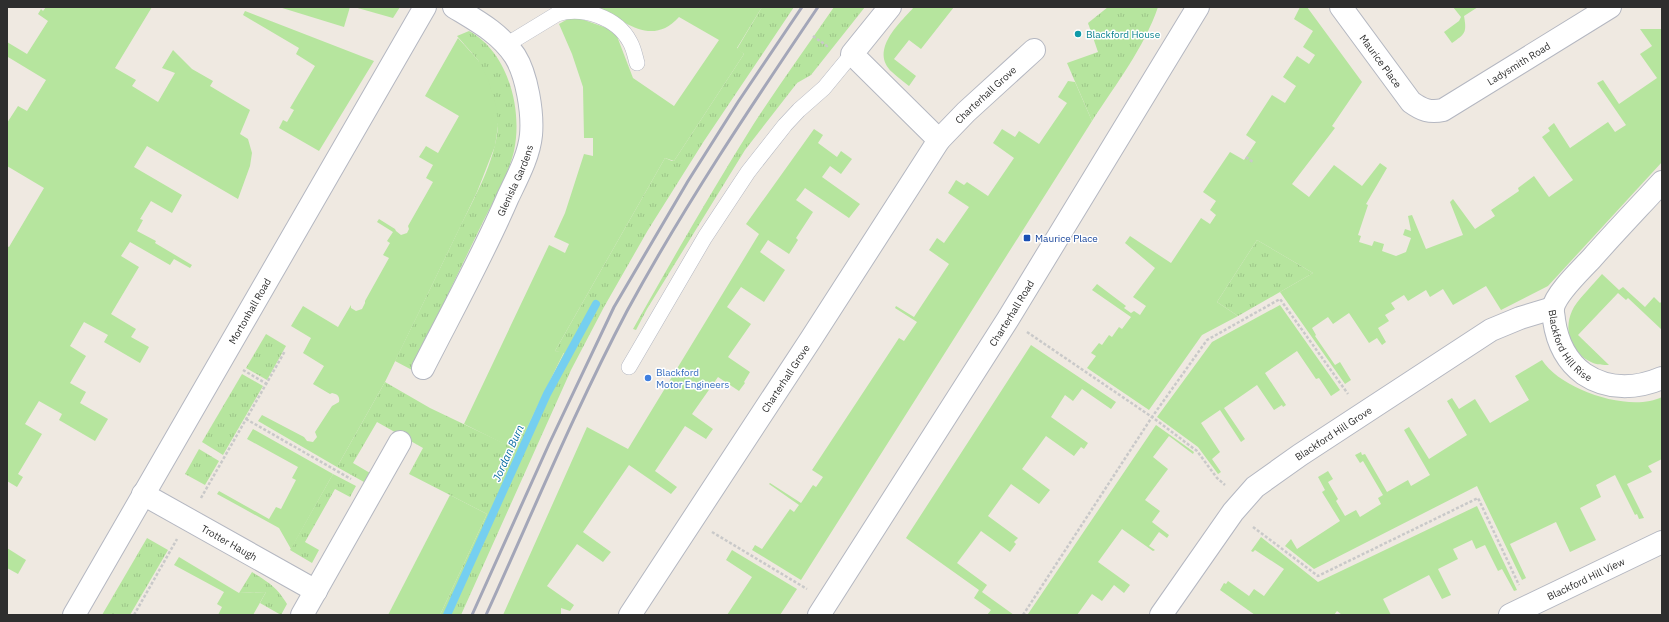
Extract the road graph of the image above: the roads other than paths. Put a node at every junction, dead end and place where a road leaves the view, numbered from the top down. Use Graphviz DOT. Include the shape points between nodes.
graph roads {
  1 [pos="425,7"];
  2 [pos="454,7"];
  3 [pos="890,7"];
  4 [pos="1183,7"];
  5 [pos="1198,7"];
  6 [pos="1340,7"];
  7 [pos="1610,7"];
  8 [pos="1182,34"];
  9 [pos="506,44"];
  10 [pos="1034,50"];
  11 [pos="852,54"];
  12 [pos="637,63"];
  13 [pos="1425,111"];
  14 [pos="939,140"];
  15 [pos="1662,182"];
  16 [pos="1553,308"];
  17 [pos="629,367"];
  18 [pos="423,368"];
  19 [pos="1662,378"];
  20 [pos="400,442"];
  21 [pos="144,494"];
  22 [pos="1662,542"];
  23 [pos="316,590"];
  24 [pos="823,608"];
  25 [pos="74,615"];
  26 [pos="302,615"];
  27 [pos="630,615"];
  28 [pos="1161,615"];
  29 [pos="1510,615"];
  1 -- 21 [label="street, Mortonhall Road"];
  2 -- 9 [label="street, Glenisla Gardens" via="485,26"];
  3 -- 11 [label="street"];
  4 -- 8 [label="street"];
  5 -- 8 [label="street, Charterhall Road"];
  6 -- 13 [label="street, Maurice Place" via="1411,102"];
  7 -- 13 [label="street, Ladysmith Road" via="1443,110"];
  8 -- 24 [label="street, Charterhall Road" via="1008,319"];
  9 -- 12 [label="lane" via="557,14 578,11 597,15 617,26 630,42"];
  9 -- 18 [label="street, Glenisla Gardens" via="520,65 525,81 531,136 520,171 500,216"];
  10 -- 14 [label="street, Charterhall Grove"];
  11 -- 14 [label="street"];
  11 -- 17 [label="lane" via="824,88 785,125 736,189 673,289"];
  14 -- 27 [label="street, Charterhall Grove"];
  15 -- 16 [label="street, Blackford Hill Rise" via="1568,284"];
  16 -- 19 [label="street, Blackford Hill Rise" via="1562,349 1571,363 1589,377 1602,383 1620,386 1642,385"];
  16 -- 28 [label="street, Blackford Hill Grove" via="1491,330 1269,476 1238,505"];
  20 -- 23 [label="street"];
  21 -- 23 [label="street, Trotter Haugh"];
  21 -- 25 [label="street, Mortonhall Road"];
  22 -- 29 [label="street, Blackford Hill View"];
  23 -- 26 [label="street"];
}
